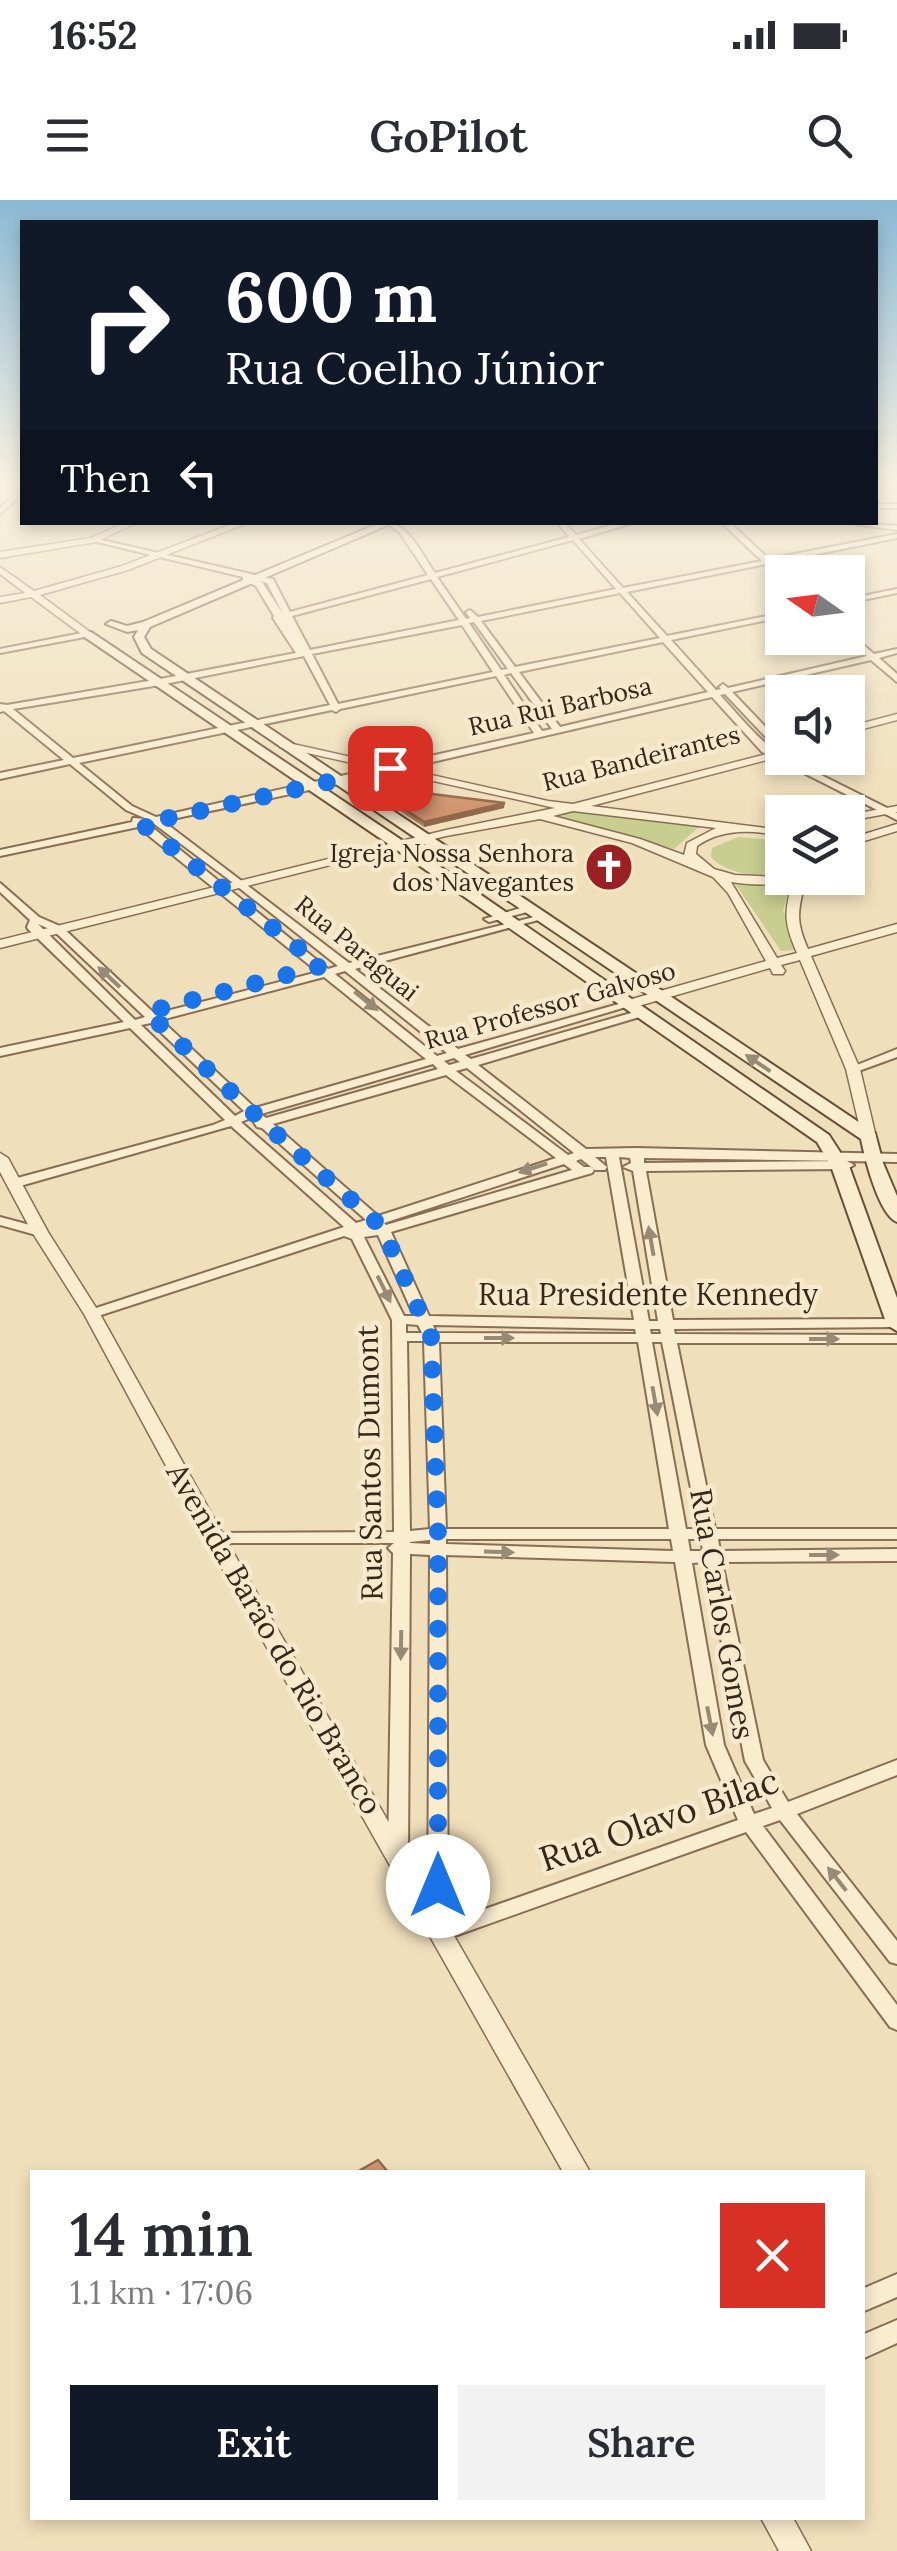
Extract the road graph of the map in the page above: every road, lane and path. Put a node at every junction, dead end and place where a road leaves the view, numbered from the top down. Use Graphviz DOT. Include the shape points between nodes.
graph roads {
  1 [pos="35,594"];
  2 [pos="186,594"];
  3 [pos="219,594"];
  4 [pos="264,594"];
  5 [pos="277,594"];
  6 [pos="355,594"];
  7 [pos="451,594"];
  8 [pos="591,594"];
  9 [pos="631,594"];
  10 [pos="0,600"];
  11 [pos="163,603"];
  12 [pos="146,610"];
  13 [pos="286,612"];
  14 [pos="765,615"];
  15 [pos="275,616"];
  16 [pos="468,618"];
  17 [pos="112,624"];
  18 [pos="146,625"];
  19 [pos="296,631"];
  20 [pos="285,632"];
  21 [pos="87,634"];
  22 [pos="667,635"];
  23 [pos="865,641"];
  24 [pos="865,646"];
  25 [pos="897,648"];
  26 [pos="0,651"];
  27 [pos="303,652"];
  28 [pos="875,653"];
  29 [pos="699,661"];
  30 [pos="686,663"];
  31 [pos="897,666"];
  32 [pos="511,668"];
  33 [pos="498,671"];
  34 [pos="180,675"];
  35 [pos="897,678"];
  36 [pos="157,680"];
  37 [pos="718,690"];
  38 [pos="2,707"];
  39 [pos="334,707"];
  40 [pos="752,719"];
  41 [pos="739,720"];
  42 [pos="897,721"];
  43 [pos="252,724"];
  44 [pos="555,726"];
  45 [pos="227,729"];
  46 [pos="865,729"];
  47 [pos="538,730"];
  48 [pos="765,735"];
  49 [pos="765,741"];
  50 [pos="284,745"];
  51 [pos="462,748"];
  52 [pos="765,753"];
  53 [pos="72,762"];
  54 [pos="374,765"];
  55 [pos="390,768"];
  56 [pos="825,775"];
  57 [pos="829,775"];
  58 [pos="0,776"];
  59 [pos="334,779"];
  60 [pos="310,784"];
  61 [pos="631,788"];
  62 [pos="548,804"];
  63 [pos="570,808"];
  64 [pos="894,811"];
  65 [pos="865,815"];
  66 [pos="518,816"];
  67 [pos="539,816"];
  68 [pos="142,818"];
  69 [pos="897,826"];
  70 [pos="742,828"];
  71 [pos="765,829"];
  72 [pos="424,836"];
  73 [pos="865,837"];
  74 [pos="397,842"];
  75 [pos="192,847"];
  76 [pos="176,852"];
  77 [pos="0,853"];
  78 [pos="464,865"];
  79 [pos="698,865"];
  80 [pos="437,871"];
  81 [pos="718,874"];
  82 [pos="765,879"];
  83 [pos="236,881"];
  84 [pos="218,885"];
  85 [pos="0,886"];
  86 [pos="795,895"];
  87 [pos="532,913"];
  88 [pos="506,920"];
  89 [pos="288,922"];
  90 [pos="271,926"];
  91 [pos="43,927"];
  92 [pos="897,928"];
  93 [pos="0,935"];
  94 [pos="897,939"];
  95 [pos="0,944"];
  96 [pos="591,952"];
  97 [pos="807,960"];
  98 [pos="566,961"];
  99 [pos="343,964"];
  100 [pos="325,969"];
  101 [pos="777,969"];
  102 [pos="663,1000"];
  103 [pos="636,1008"];
  104 [pos="150,1015"];
  105 [pos="123,1023"];
  106 [pos="0,1052"];
  107 [pos="897,1053"];
  108 [pos="462,1061"];
  109 [pos="438,1062"];
  110 [pos="853,1068"];
  111 [pos="450,1072"];
  112 [pos="792,1086"];
  113 [pos="763,1097"];
  114 [pos="520,1104"];
  115 [pos="505,1110"];
  116 [pos="259,1118"];
  117 [pos="236,1124"];
  118 [pos="869,1137"];
  119 [pos="586,1153"];
  120 [pos="832,1153"];
  121 [pos="566,1157"];
  122 [pos="0,1158"];
  123 [pos="897,1158"];
  124 [pos="638,1160"];
  125 [pos="874,1160"];
  126 [pos="609,1162"];
  127 [pos="582,1171"];
  128 [pos="16,1182"];
  129 [pos="897,1217"];
  130 [pos="0,1222"];
  131 [pos="379,1225"];
  132 [pos="40,1232"];
  133 [pos="355,1232"];
  134 [pos="92,1314"];
  135 [pos="400,1320"];
  136 [pos="426,1320"];
  137 [pos="897,1323"];
  138 [pos="762,1331"];
  139 [pos="643,1332"];
  140 [pos="667,1332"];
  141 [pos="402,1337"];
  142 [pos="431,1337"];
  143 [pos="897,1338"];
  144 [pos="680,1533"];
  145 [pos="708,1533"];
  146 [pos="897,1534"];
  147 [pos="215,1538"];
  148 [pos="402,1542"];
  149 [pos="438,1542"];
  150 [pos="897,1555"];
  151 [pos="712,1556"];
  152 [pos="684,1557"];
  153 [pos="897,1767"];
  154 [pos="784,1811"];
  155 [pos="748,1821"];
  156 [pos="398,1855"];
  157 [pos="440,1928"];
  158 [pos="897,1956"];
  159 [pos="897,2021"];
  160 [pos="576,2170"];
  161 [pos="897,2285"];
  162 [pos="865,2300"];
  163 [pos="897,2331"];
  164 [pos="865,2347"];
  165 [pos="777,2520"];
  166 [pos="796,2551"];
  1 -- 10 [label="street"];
  1 -- 21 [label="street"];
  2 -- 11 [label="main road"];
  3 -- 18 [label="main road"];
  4 -- 15 [label="street"];
  5 -- 13 [label="street"];
  6 -- 13 [label="street"];
  7 -- 16 [label="street"];
  8 -- 16 [label="street"];
  9 -- 22 [label="street"];
  12 -- 17 [label="main road"];
  13 -- 15 [label="street"];
  13 -- 19 [label="street"];
  14 -- 22 [label="street"];
  15 -- 20 [label="street"];
  16 -- 27 [label="street"];
  16 -- 32 [label="street"];
  16 -- 33 [label="street"];
  17 -- 18 [label="main road"];
  17 -- 21 [label="main road"];
  18 -- 34 [label="main road" via="141,645"];
  19 -- 20 [label="street"];
  19 -- 27 [label="street"];
  20 -- 27 [label="street"];
  21 -- 26 [label="street"];
  21 -- 36 [label="main road"];
  22 -- 29 [label="street"];
  22 -- 30 [label="street"];
  22 -- 32 [label="street"];
  23 -- 28 [label="street"];
  24 -- 28 [label="street"];
  25 -- 28 [label="street, Rua Rui Barbosa"];
  27 -- 34 [label="street"];
  27 -- 39 [label="street"];
  28 -- 31 [label="street"];
  28 -- 35 [label="street"];
  28 -- 37 [label="street, Rua Rui Barbosa"];
  29 -- 30 [label="street"];
  29 -- 37 [label="street"];
  30 -- 37 [label="street"];
  32 -- 33 [label="street"];
  32 -- 44 [label="street"];
  33 -- 39 [label="street"];
  33 -- 47 [label="street"];
  34 -- 36 [label="street"];
  34 -- 43 [label="main road"];
  36 -- 38 [label="street"];
  36 -- 45 [label="main road"];
  37 -- 40 [label="street"];
  37 -- 41 [label="street"];
  37 -- 44 [label="street, Rua Rui Barbosa"];
  38 -- 53 [label="street, Rua Paraguai"];
  39 -- 43 [label="street"];
  40 -- 41 [label="street"];
  40 -- 48 [label="street"];
  41 -- 49 [label="street"];
  42 -- 46 [label="street"];
  43 -- 45 [label="street"];
  43 -- 50 [label="main road"];
  44 -- 47 [label="street, Rua Rui Barbosa"];
  45 -- 53 [label="street"];
  45 -- 60 [label="main road"];
  47 -- 51 [label="street, Rua Rui Barbosa"];
  50 -- 54 [label="street"];
  50 -- 59 [label="main road"];
  51 -- 54 [label="street, Rua Rui Barbosa"];
  51 -- 55 [label="street, Rua Rui Barbosa"];
  52 -- 61 [label="street, Rua Bandeirantes"];
  53 -- 58 [label="street"];
  53 -- 68 [label="street, Rua Paraguai"];
  54 -- 55 [label="street"];
  55 -- 59 [label="street, Rua Rui Barbosa"];
  55 -- 62 [label="street"];
  56 -- 64 [label="street"];
  57 -- 64 [label="street"];
  59 -- 60 [label="street, Rua Rui Barbosa"];
  59 -- 72 [label="main road"];
  60 -- 68 [label="street, Rua Rui Barbosa"];
  60 -- 74 [label="main road"];
  61 -- 62 [label="street, Rua Bandeirantes"];
  61 -- 63 [label="street, Rua Bandeirantes"];
  62 -- 63 [label="street"];
  62 -- 66 [label="street, Rua Bandeirantes"];
  63 -- 67 [label="street, Rua Bandeirantes"];
  63 -- 70 [label="street"];
  64 -- 65 [label="street"];
  66 -- 67 [label="street, Rua Bandeirantes"];
  66 -- 72 [label="street, Rua Bandeirantes"];
  67 -- 79 [label="street"];
  68 -- 75 [label="street, Rua Paraguai"];
  68 -- 76 [label="street, Rua Paraguai"];
  68 -- 77 [label="street, Rua Rui Barbosa"];
  69 -- 73 [label="street"];
  70 -- 71 [label="street"];
  70 -- 79 [label="street" via="702,836 691,845"];
  72 -- 74 [label="street, Rua Bandeirantes"];
  72 -- 78 [label="main road"];
  74 -- 80 [label="main road"];
  74 -- 83 [label="street, Rua Bandeirantes"];
  75 -- 76 [label="street"];
  75 -- 83 [label="street, Rua Paraguai"];
  76 -- 84 [label="street, Rua Paraguai"];
  78 -- 80 [label="main road"];
  78 -- 87 [label="main road"];
  79 -- 81 [label="street"];
  80 -- 88 [label="main road"];
  81 -- 82 [label="street"];
  81 -- 101 [label="street"];
  83 -- 84 [label="street, Rua Bandeirantes"];
  83 -- 89 [label="street, Rua Paraguai"];
  84 -- 90 [label="street, Rua Paraguai"];
  84 -- 91 [label="street, Rua Bandeirantes"];
  85 -- 91 [label="street, Rua Santos Dumont"];
  86 -- 97 [label="street" via="792,927"];
  87 -- 88 [label="street"];
  87 -- 96 [label="main road"];
  88 -- 98 [label="main road"];
  88 -- 99 [label="street"];
  89 -- 90 [label="street"];
  89 -- 99 [label="street, Rua Paraguai"];
  90 -- 100 [label="street, Rua Paraguai"];
  91 -- 93 [label="street, Rua Bandeirantes"];
  91 -- 95 [label="street, Rua Bandeirantes"];
  104 -- 91 [label="street, Rua Santos Dumont, one-way"];
  91 -- 105 [label="street, Rua Santos Dumont"];
  92 -- 97 [label="street, Rua Professor Galvoso"];
  94 -- 97 [label="street, Rua Professor Galvoso"];
  96 -- 98 [label="main road"];
  96 -- 102 [label="main road"];
  97 -- 101 [label="street, Rua Professor Galvoso"];
  97 -- 110 [label="street"];
  98 -- 103 [label="main road"];
  99 -- 100 [label="street"];
  99 -- 108 [label="street, Rua Paraguai"];
  100 -- 104 [label="street"];
  100 -- 109 [label="street, Rua Paraguai, one-way"];
  101 -- 102 [label="street, Rua Professor Galvoso"];
  102 -- 103 [label="street, Rua Professor Galvoso"];
  112 -- 102 [label="main road, one-way"];
  103 -- 108 [label="street, Rua Professor Galvoso"];
  103 -- 113 [label="main road"];
  104 -- 105 [label="street"];
  104 -- 116 [label="street, Rua Santos Dumont"];
  105 -- 106 [label="street"];
  105 -- 117 [label="street, Rua Santos Dumont"];
  107 -- 110 [label="street"];
  108 -- 109 [label="street, Rua Professor Galvoso"];
  108 -- 111 [label="street, Rua Professor Galvoso"];
  108 -- 114 [label="street, Rua Paraguai"];
  109 -- 111 [label="street, Rua Paraguai"];
  109 -- 116 [label="street, Rua Professor Galvoso"];
  110 -- 118 [label="street"];
  111 -- 115 [label="street, Rua Paraguai"];
  111 -- 116 [label="street, Rua Professor Galvoso"];
  112 -- 113 [label="main road"];
  112 -- 118 [label="main road"];
  113 -- 120 [label="main road"];
  114 -- 115 [label="street"];
  114 -- 119 [label="street, Rua Paraguai"];
  115 -- 121 [label="street, Rua Paraguai"];
  116 -- 117 [label="street, Rua Professor Galvoso"];
  116 -- 131 [label="street, Rua Santos Dumont"];
  117 -- 128 [label="street, Rua Professor Galvoso"];
  117 -- 133 [label="street, Rua Santos Dumont"];
  118 -- 125 [label="main road"];
  119 -- 121 [label="street"];
  119 -- 126 [label="street"];
  120 -- 124 [label="street"];
  120 -- 125 [label="street"];
  120 -- 137 [label="main road"];
  121 -- 127 [label="street, Rua Paraguai"];
  121 -- 131 [label="street, one-way"];
  122 -- 128 [label="street, Avenida Barão do Rio Branco"];
  123 -- 125 [label="street"];
  124 -- 126 [label="street"];
  140 -- 124 [label="street, Rua Carlos Gomes, one-way"];
  125 -- 129 [label="main road"];
  126 -- 127 [label="street"];
  126 -- 139 [label="street, Rua Carlos Gomes"];
  127 -- 131 [label="street"];
  128 -- 132 [label="street, Avenida Barão do Rio Branco"];
  130 -- 132 [label="street"];
  131 -- 133 [label="street"];
  131 -- 136 [label="street, Rua Santos Dumont"];
  132 -- 134 [label="street, Avenida Barão do Rio Branco"];
  133 -- 134 [label="street"];
  133 -- 135 [label="street, Rua Santos Dumont, one-way"];
  134 -- 147 [label="street, Avenida Barão do Rio Branco"];
  135 -- 136 [label="street, Rua Presidente Kennedy"];
  135 -- 141 [label="street, Rua Santos Dumont"];
  136 -- 139 [label="street, Rua Presidente Kennedy"];
  136 -- 142 [label="street, Rua Santos Dumont"];
  137 -- 138 [label="street, Rua Presidente Kennedy"];
  138 -- 140 [label="street, Rua Presidente Kennedy"];
  138 -- 143 [label="street, Rua Presidente Kennedy, one-way"];
  139 -- 140 [label="street, Rua Presidente Kennedy"];
  142 -- 139 [label="street, Rua Presidente Kennedy, one-way"];
  139 -- 144 [label="street, Rua Carlos Gomes, one-way"];
  140 -- 145 [label="street, Rua Carlos Gomes"];
  141 -- 142 [label="street, Rua Presidente Kennedy"];
  141 -- 148 [label="street, Rua Santos Dumont"];
  142 -- 149 [label="street, Rua Santos Dumont"];
  144 -- 145 [label="street"];
  144 -- 149 [label="street"];
  144 -- 152 [label="street, Rua Carlos Gomes"];
  145 -- 146 [label="street"];
  145 -- 151 [label="street, Rua Carlos Gomes"];
  147 -- 148 [label="street"];
  147 -- 156 [label="street, Avenida Barão do Rio Branco"];
  148 -- 149 [label="street"];
  148 -- 156 [label="street, Rua Santos Dumont, one-way"];
  149 -- 152 [label="street, one-way"];
  149 -- 157 [label="street, Rua Santos Dumont"];
  151 -- 150 [label="street, one-way"];
  151 -- 152 [label="street"];
  151 -- 154 [label="street, Rua Carlos Gomes" via="754,1761"];
  152 -- 155 [label="street, Rua Carlos Gomes, one-way" via="715,1745"];
  153 -- 154 [label="street, Rua Olavo Bilac"];
  154 -- 155 [label="street, Rua Olavo Bilac"];
  158 -- 154 [label="street, Rua Carlos Gomes, one-way"];
  155 -- 157 [label="street, Rua Olavo Bilac"];
  155 -- 159 [label="street, Rua Carlos Gomes"];
  156 -- 157 [label="street, Avenida Barão do Rio Branco"];
  157 -- 160 [label="street, Avenida Barão do Rio Branco"];
  161 -- 162 [label="street"];
  163 -- 164 [label="street"];
  165 -- 166 [label="street"];
}
